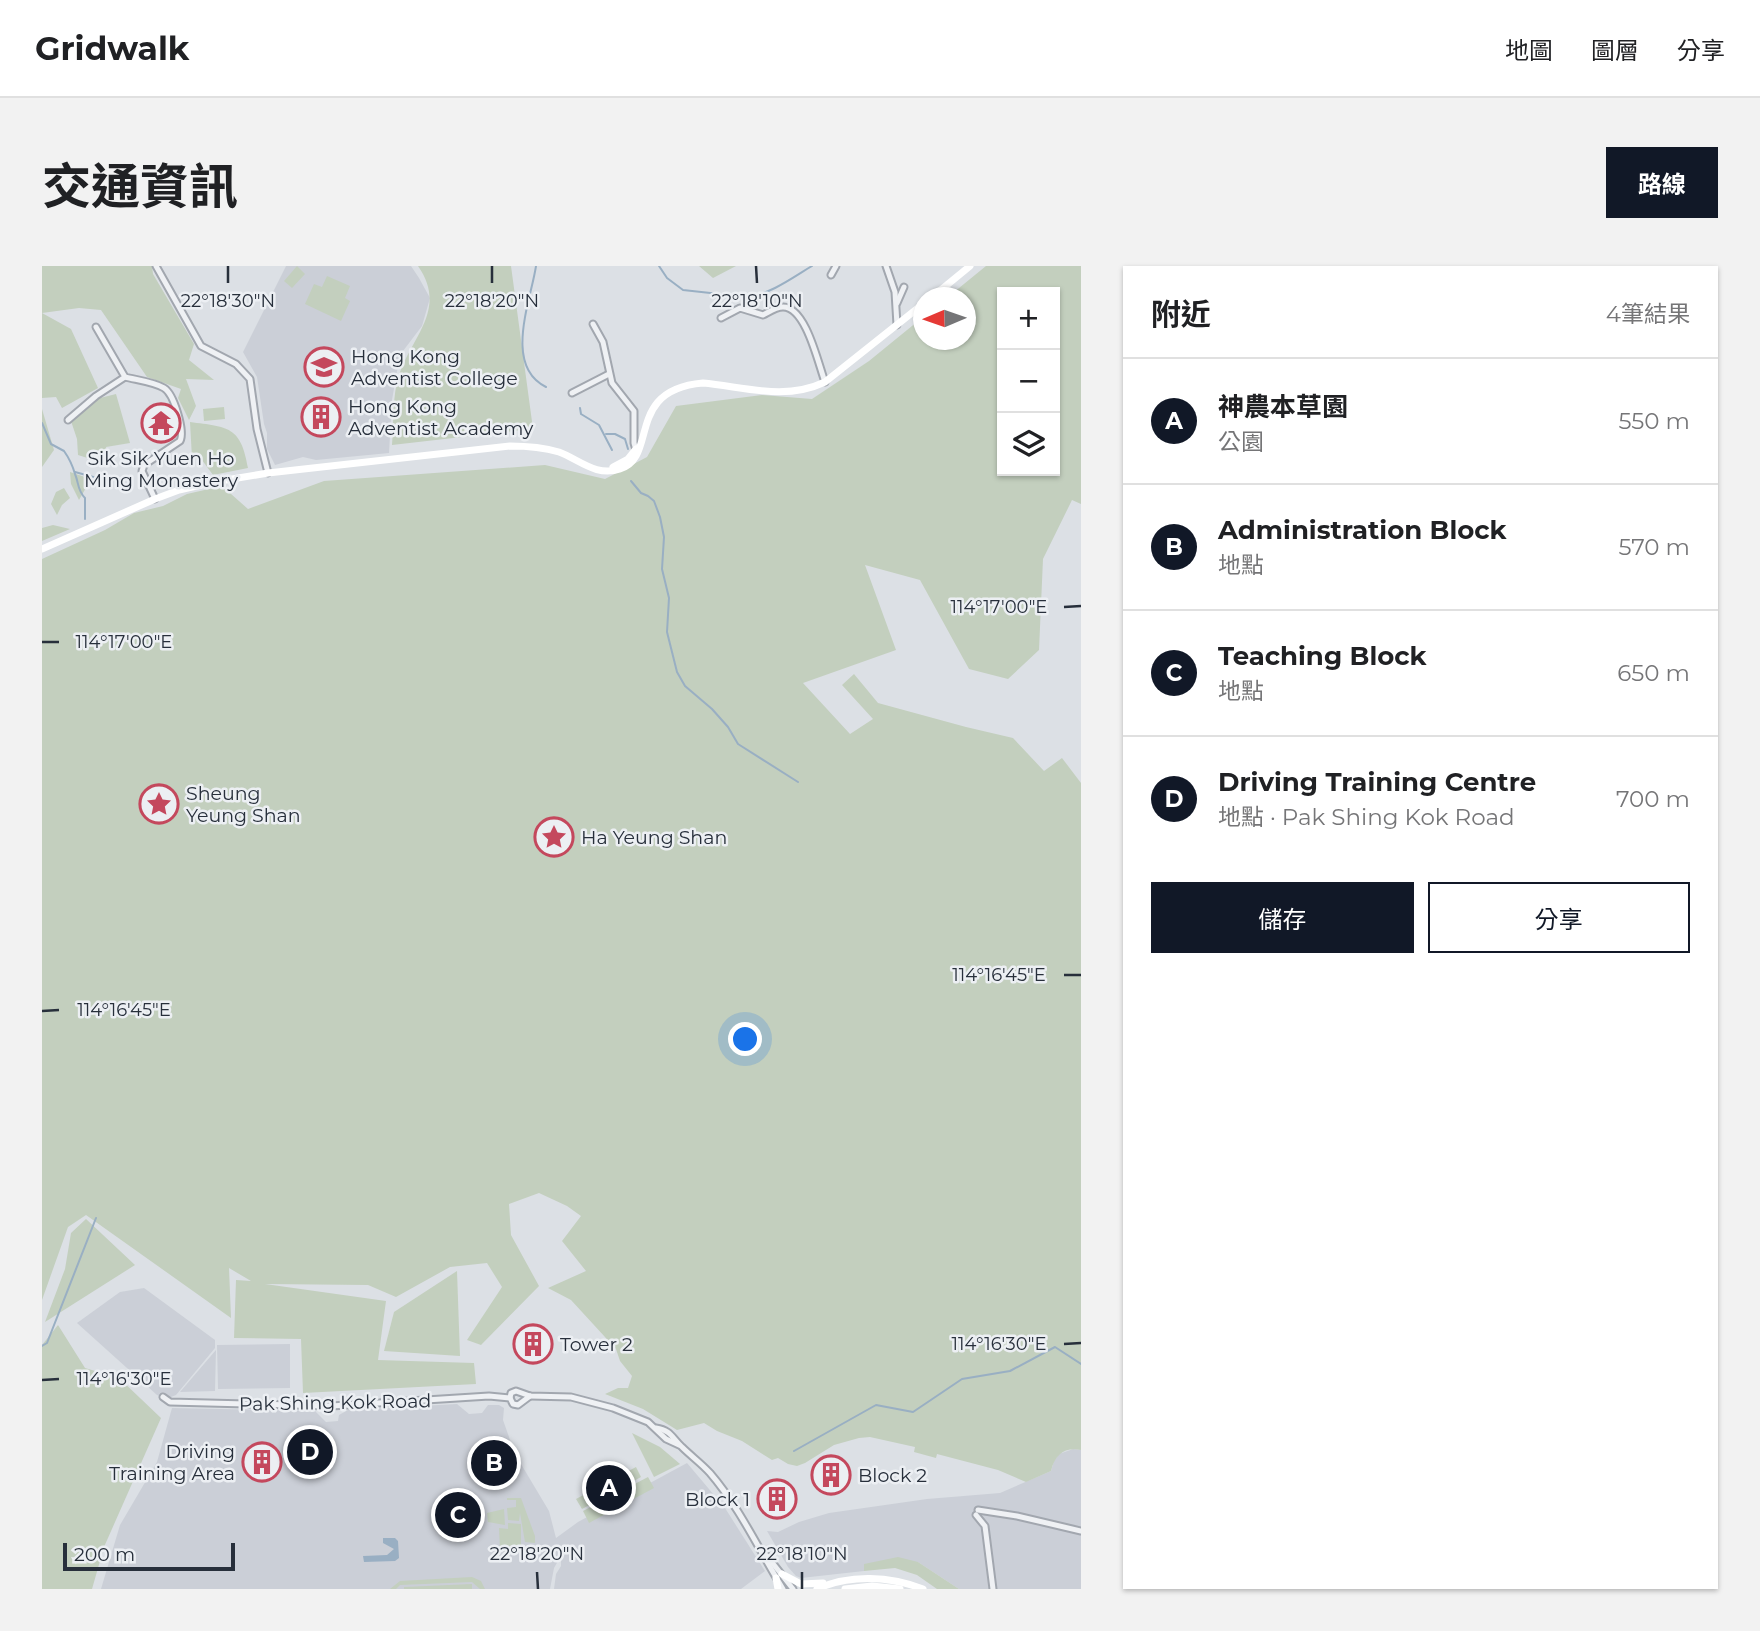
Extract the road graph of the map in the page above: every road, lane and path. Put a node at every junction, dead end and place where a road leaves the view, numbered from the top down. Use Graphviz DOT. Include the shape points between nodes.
graph roads {
  1 [pos="156,266"];
  2 [pos="836,266"];
  3 [pos="886,266"];
  4 [pos="970,266"];
  5 [pos="831,275"];
  6 [pos="904,287"];
  7 [pos="945,287"];
  8 [pos="896,306"];
  9 [pos="913,312"];
  10 [pos="721,318"];
  11 [pos="593,324"];
  12 [pos="897,325"];
  13 [pos="96,327"];
  14 [pos="609,374"];
  15 [pos="125,377"];
  16 [pos="825,382"];
  17 [pos="572,393"];
  18 [pos="68,420"];
  19 [pos="637,451"];
  20 [pos="268,473"];
  21 [pos="138,484"];
  22 [pos="154,500"];
  23 [pos="42,549"];
  24 [pos="530,1396"];
  25 [pos="163,1397"];
  26 [pos="509,1398"];
  27 [pos="1081,1531"];
  28 [pos="779,1576"];
  29 [pos="831,1583"];
  30 [pos="780,1589"];
  31 [pos="793,1589"];
  32 [pos="817,1589"];
  33 [pos="845,1589"];
  34 [pos="900,1589"];
  35 [pos="923,1589"];
  36 [pos="993,1589"];
  1 -- 20 [label="street" via="201,345 236,365 250,379"];
  2 -- 5 [label="street"];
  3 -- 8 [label="street"];
  4 -- 7 [label="main road"];
  6 -- 8 [label="street"];
  8 -- 12 [label="street"];
  9 -- 12 [label="main road"];
  10 -- 16 [label="street" via="740,308 763,315 780,307 794,310 803,321"];
  11 -- 14 [label="street" via="603,342"];
  12 -- 16 [label="main road"];
  13 -- 15 [label="street"];
  14 -- 17 [label="street"];
  14 -- 19 [label="street" via="634,411"];
  15 -- 18 [label="street"];
  15 -- 22 [label="street" via="164,388 182,426 180,441 144,465 142,471"];
  16 -- 19 [label="main road" via="780,393 691,384 661,397"];
  19 -- 20 [label="main road" via="633,461 616,470 591,469 557,452 522,446"];
  20 -- 22 [label="main road" via="179,490"];
  21 -- 22 [label="street" via="144,482"];
  22 -- 23 [label="main road"];
  24 -- 26 [label="street, Pak Shing Kok Road" via="514,1391"];
  24 -- 26 [label="street, Pak Shing Kok Road" via="517,1405"];
  24 -- 28 [label="street, Pak Shing Kok Road" via="588,1401 623,1411 656,1428 701,1463 719,1484"];
  25 -- 26 [label="street, Pak Shing Kok Road" via="172,1402 331,1406"];
  27 -- 36 [label="street" via="1017,1516 977,1513 985,1526"];
  28 -- 29 [label="main road" via="801,1584"];
  28 -- 30 [label="main road"];
  28 -- 31 [label="street, Pak Shing Kok Road"];
  29 -- 32 [label="main road"];
  29 -- 35 [label="main road" via="879,1579"];
  33 -- 34 [label="main road"];
}
